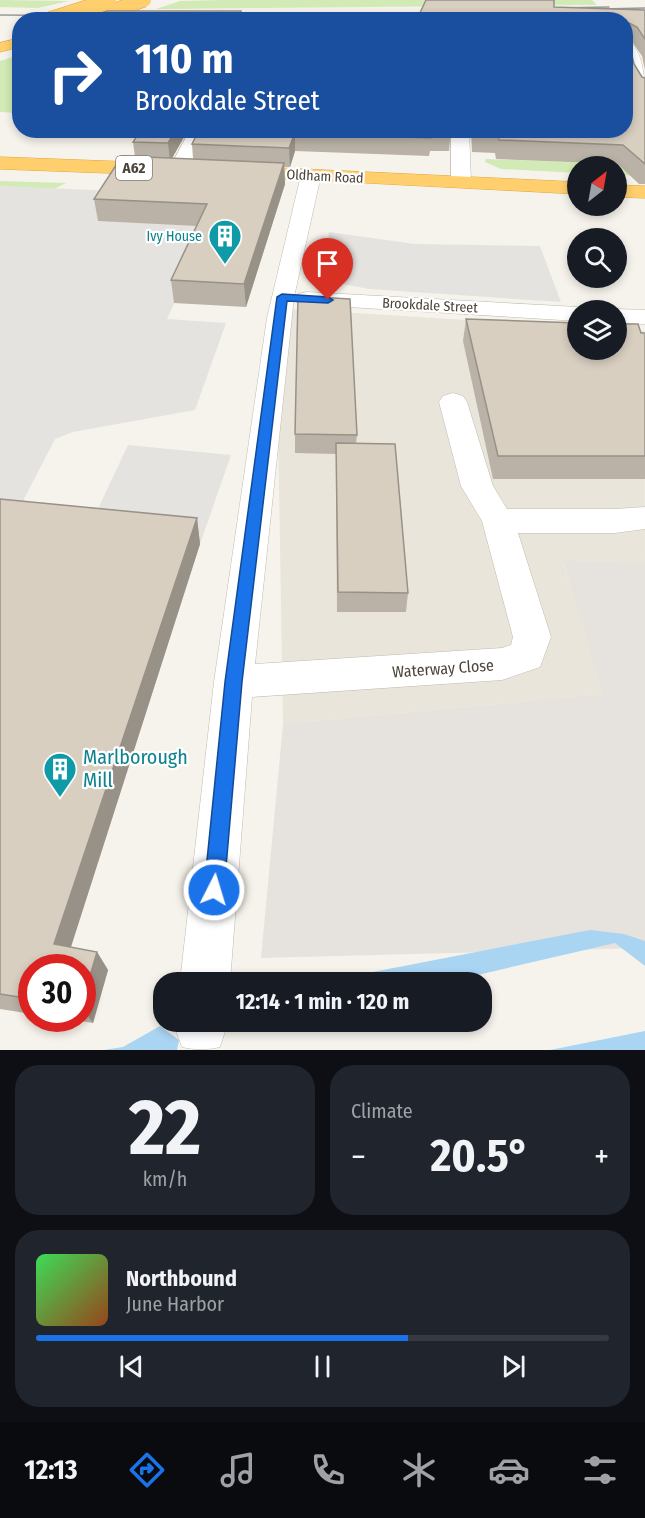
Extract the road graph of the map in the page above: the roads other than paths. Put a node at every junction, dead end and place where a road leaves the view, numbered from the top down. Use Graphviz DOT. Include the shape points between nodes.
graph roads {
  1 [pos="109,0"];
  2 [pos="144,0"];
  3 [pos="71,12"];
  4 [pos="110,12"];
  5 [pos="633,62"];
  6 [pos="645,91"];
  7 [pos="195,138"];
  8 [pos="460,138"];
  9 [pos="0,163"];
  10 [pos="179,169"];
  11 [pos="201,170"];
  12 [pos="223,171"];
  13 [pos="311,175"];
  14 [pos="461,182"];
  15 [pos="567,187"];
  16 [pos="627,191"];
  17 [pos="645,192"];
  18 [pos="282,297"];
  19 [pos="567,313"];
  20 [pos="627,316"];
  21 [pos="645,317"];
  22 [pos="453,402"];
  23 [pos="645,518"];
  24 [pos="498,521"];
  25 [pos="234,682"];
  26 [pos="207,972"];
  1 -- 3 [label="highway, bridge"];
  2 -- 4 [label="highway, bridge"];
  5 -- 6 [label="street"];
  7 -- 10 [label="street"];
  8 -- 14 [label="street"];
  9 -- 10 [label="highway, A62"];
  10 -- 11 [label="highway, A62"];
  12 -- 13 [label="highway, Oldham Road"];
  13 -- 14 [label="highway, Oldham Road"];
  13 -- 18 [label="street"];
  14 -- 15 [label="highway, Oldham Road"];
  16 -- 17 [label="highway"];
  18 -- 19 [label="street, Brookdale Street"];
  18 -- 25 [label="street"];
  20 -- 21 [label="street"];
  22 -- 24 [label="street, Waterway Close" via="477,486"];
  23 -- 24 [label="street"];
  24 -- 25 [label="street, Waterway Close" via="532,637 527,656 502,664"];
  25 -- 26 [label="street"];
}
